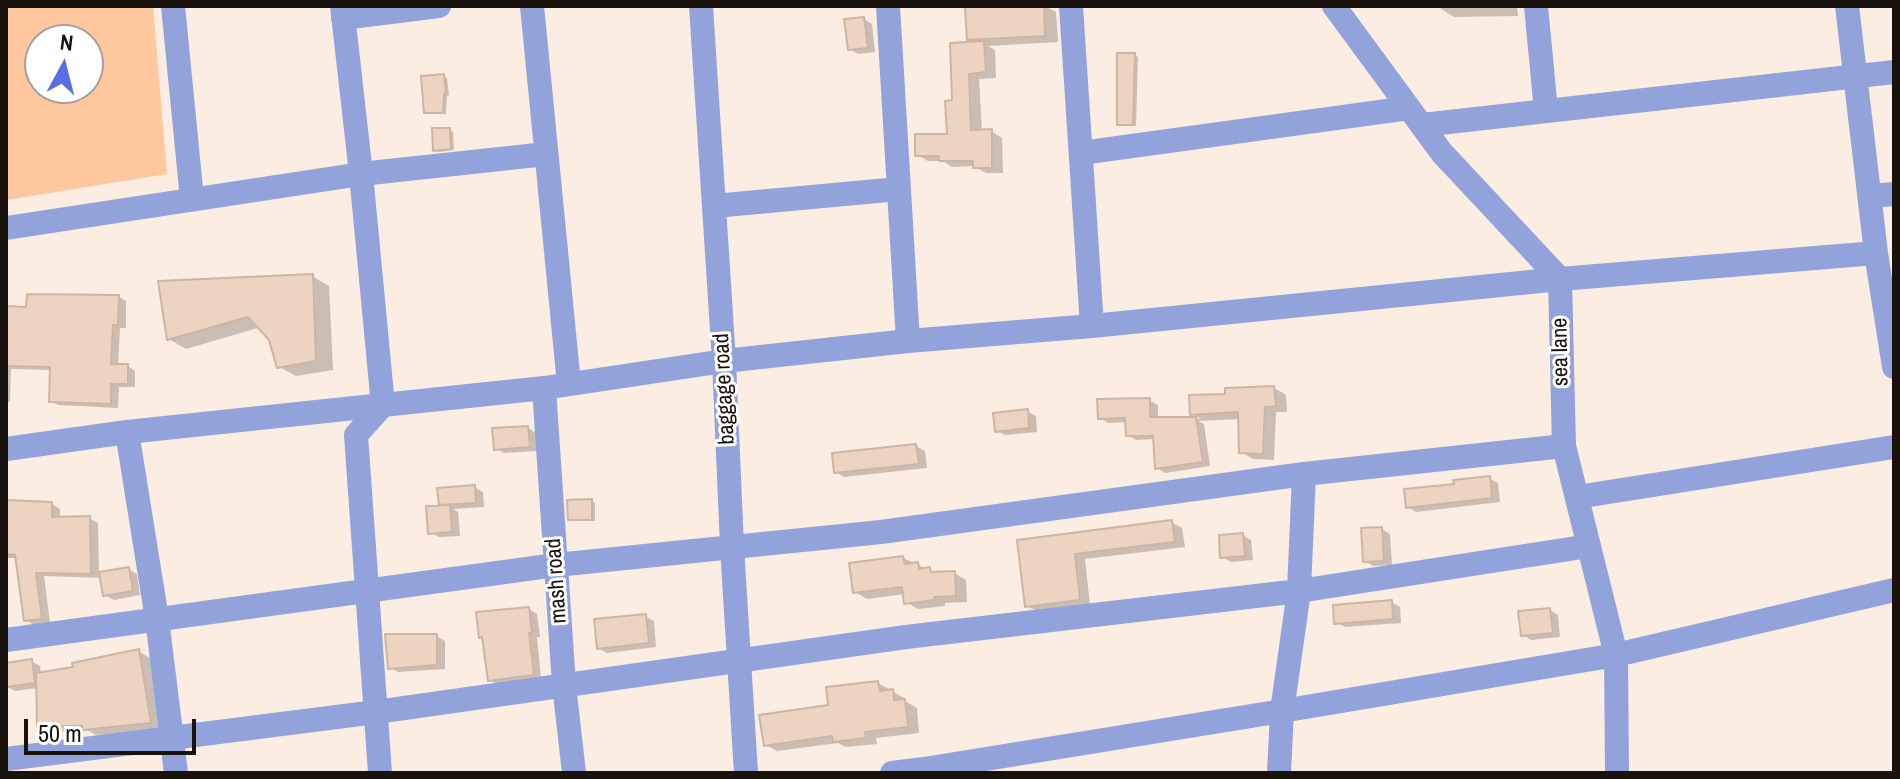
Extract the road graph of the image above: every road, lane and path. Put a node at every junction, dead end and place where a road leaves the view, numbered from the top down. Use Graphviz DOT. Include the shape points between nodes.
graph roads {
  1 [pos="173,6"];
  2 [pos="439,6"];
  3 [pos="532,6"];
  4 [pos="701,6"];
  5 [pos="888,6"];
  6 [pos="1071,6"];
  7 [pos="1334,6"];
  8 [pos="1536,6"];
  9 [pos="1847,6"];
  10 [pos="343,12"];
  11 [pos="1894,72"];
  12 [pos="1855,76"];
  13 [pos="1546,111"];
  14 [pos="1416,116"];
  15 [pos="1081,153"];
  16 [pos="546,154"];
  17 [pos="361,174"];
  18 [pos="899,189"];
  19 [pos="1894,194"];
  20 [pos="1869,196"];
  21 [pos="192,199"];
  22 [pos="714,206"];
  23 [pos="6,228"];
  24 [pos="1876,253"];
  25 [pos="1560,279"];
  26 [pos="1092,326"];
  27 [pos="908,341"];
  28 [pos="1893,356"];
  29 [pos="724,361"];
  30 [pos="569,384"];
  31 [pos="544,388"];
  32 [pos="383,405"];
  33 [pos="127,432"];
  34 [pos="1564,446"];
  35 [pos="1894,447"];
  36 [pos="6,449"];
  37 [pos="1304,474"];
  38 [pos="1577,497"];
  39 [pos="1589,546"];
  40 [pos="732,547"];
  41 [pos="556,565"];
  42 [pos="369,590"];
  43 [pos="1894,590"];
  44 [pos="1299,591"];
  45 [pos="157,619"];
  46 [pos="6,640"];
  47 [pos="1616,655"];
  48 [pos="740,661"];
  49 [pos="564,685"];
  50 [pos="1282,711"];
  51 [pos="376,712"];
  52 [pos="171,738"];
  53 [pos="6,759"];
  54 [pos="924,771"];
  55 [pos="176,773"];
  56 [pos="380,773"];
  57 [pos="574,773"];
  58 [pos="746,773"];
  59 [pos="892,773"];
  60 [pos="1279,773"];
  61 [pos="1617,773"];
  1 -- 21 [label="street"];
  2 -- 10 [label="street"];
  3 -- 16 [label="street"];
  4 -- 22 [label="street, baggage road"];
  5 -- 18 [label="street"];
  6 -- 15 [label="street"];
  7 -- 14 [label="street"];
  8 -- 13 [label="street"];
  9 -- 12 [label="street"];
  10 -- 17 [label="street"];
  11 -- 12 [label="street"];
  12 -- 13 [label="street"];
  12 -- 20 [label="street"];
  13 -- 14 [label="street"];
  14 -- 15 [label="street"];
  14 -- 25 [label="street" via="1442,153"];
  15 -- 26 [label="street"];
  16 -- 17 [label="street"];
  16 -- 30 [label="street"];
  17 -- 21 [label="street"];
  17 -- 32 [label="street"];
  18 -- 22 [label="street"];
  18 -- 27 [label="street"];
  19 -- 20 [label="street"];
  20 -- 24 [label="street"];
  21 -- 23 [label="street"];
  22 -- 29 [label="street, baggage road"];
  24 -- 25 [label="street"];
  24 -- 28 [label="street"];
  25 -- 26 [label="street"];
  25 -- 34 [label="street, sea lane"];
  26 -- 27 [label="street"];
  27 -- 29 [label="street"];
  29 -- 30 [label="street"];
  29 -- 40 [label="street, baggage road"];
  30 -- 31 [label="street"];
  31 -- 32 [label="street"];
  31 -- 41 [label="street, mash road"];
  32 -- 33 [label="street"];
  32 -- 42 [label="street" via="356,435"];
  33 -- 36 [label="street"];
  33 -- 45 [label="street"];
  34 -- 37 [label="street"];
  34 -- 38 [label="street, sea lane"];
  35 -- 38 [label="street"];
  37 -- 40 [label="street" via="897,530"];
  37 -- 44 [label="street"];
  38 -- 39 [label="street, sea lane"];
  39 -- 44 [label="street"];
  39 -- 47 [label="street, sea lane"];
  40 -- 41 [label="street"];
  40 -- 48 [label="street, baggage road"];
  41 -- 42 [label="street"];
  41 -- 49 [label="street, mash road"];
  42 -- 45 [label="street"];
  42 -- 51 [label="street"];
  43 -- 47 [label="street"];
  44 -- 48 [label="street"];
  44 -- 50 [label="street"];
  45 -- 46 [label="street"];
  45 -- 52 [label="street"];
  47 -- 50 [label="street"];
  47 -- 61 [label="street, sea lane"];
  48 -- 49 [label="street"];
  48 -- 58 [label="street, baggage road"];
  49 -- 51 [label="street"];
  49 -- 57 [label="street, mash road"];
  50 -- 54 [label="street"];
  50 -- 60 [label="street"];
  51 -- 52 [label="street"];
  51 -- 56 [label="street"];
  52 -- 53 [label="street"];
  52 -- 55 [label="street"];
  54 -- 59 [label="street"];
}
